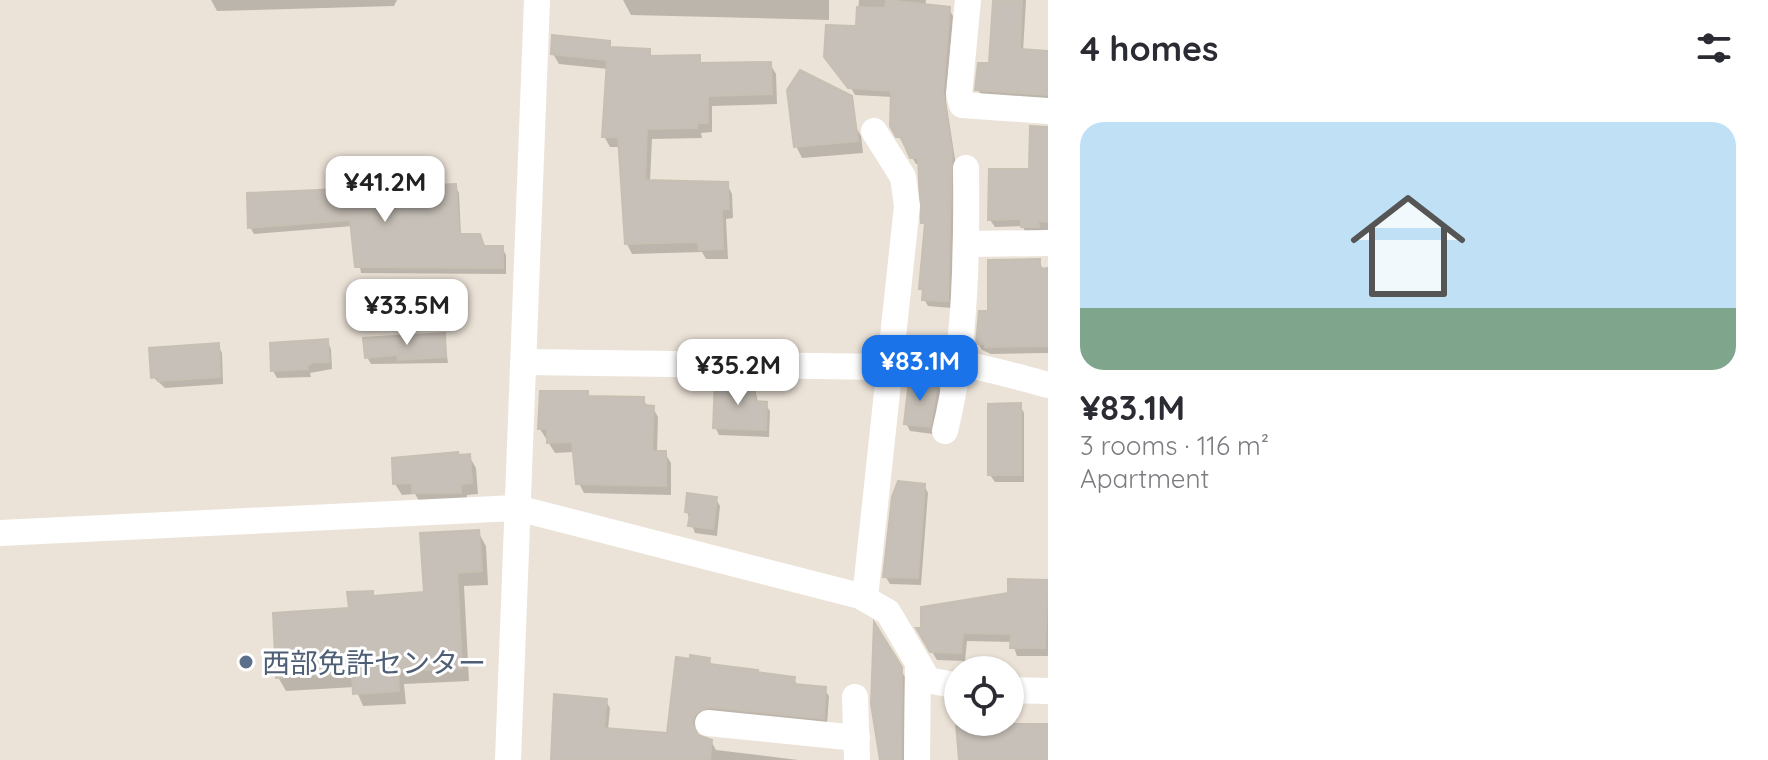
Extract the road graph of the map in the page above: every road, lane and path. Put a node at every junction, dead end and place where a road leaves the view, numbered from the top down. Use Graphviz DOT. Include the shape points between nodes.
graph roads {
  1 [pos="537,0"];
  2 [pos="968,0"];
  3 [pos="1048,111"];
  4 [pos="874,131"];
  5 [pos="966,168"];
  6 [pos="1048,243"];
  7 [pos="966,244"];
  8 [pos="524,362"];
  9 [pos="956,362"];
  10 [pos="887,367"];
  11 [pos="1048,385"];
  12 [pos="945,431"];
  13 [pos="517,508"];
  14 [pos="0,533"];
  15 [pos="865,598"];
  16 [pos="918,663"];
  17 [pos="944,683"];
  18 [pos="1024,690"];
  19 [pos="1048,691"];
  20 [pos="855,697"];
  21 [pos="708,723"];
  22 [pos="857,749"];
  23 [pos="508,760"];
  24 [pos="917,760"];
  1 -- 8 [label="street"];
  2 -- 3 [label="street" via="962,105"];
  4 -- 10 [label="street" via="903,177 907,206"];
  5 -- 7 [label="street"];
  6 -- 7 [label="street"];
  7 -- 9 [label="street"];
  8 -- 10 [label="street"];
  8 -- 13 [label="street"];
  9 -- 10 [label="street" via="911,361"];
  9 -- 11 [label="street"];
  9 -- 12 [label="street"];
  10 -- 15 [label="street"];
  13 -- 14 [label="street"];
  13 -- 15 [label="street"];
  13 -- 23 [label="street"];
  15 -- 16 [label="street" via="888,612"];
  16 -- 17 [label="street" via="928,680"];
  16 -- 24 [label="street"];
  18 -- 19 [label="street"];
  20 -- 22 [label="street"];
  21 -- 22 [label="street"];
}
